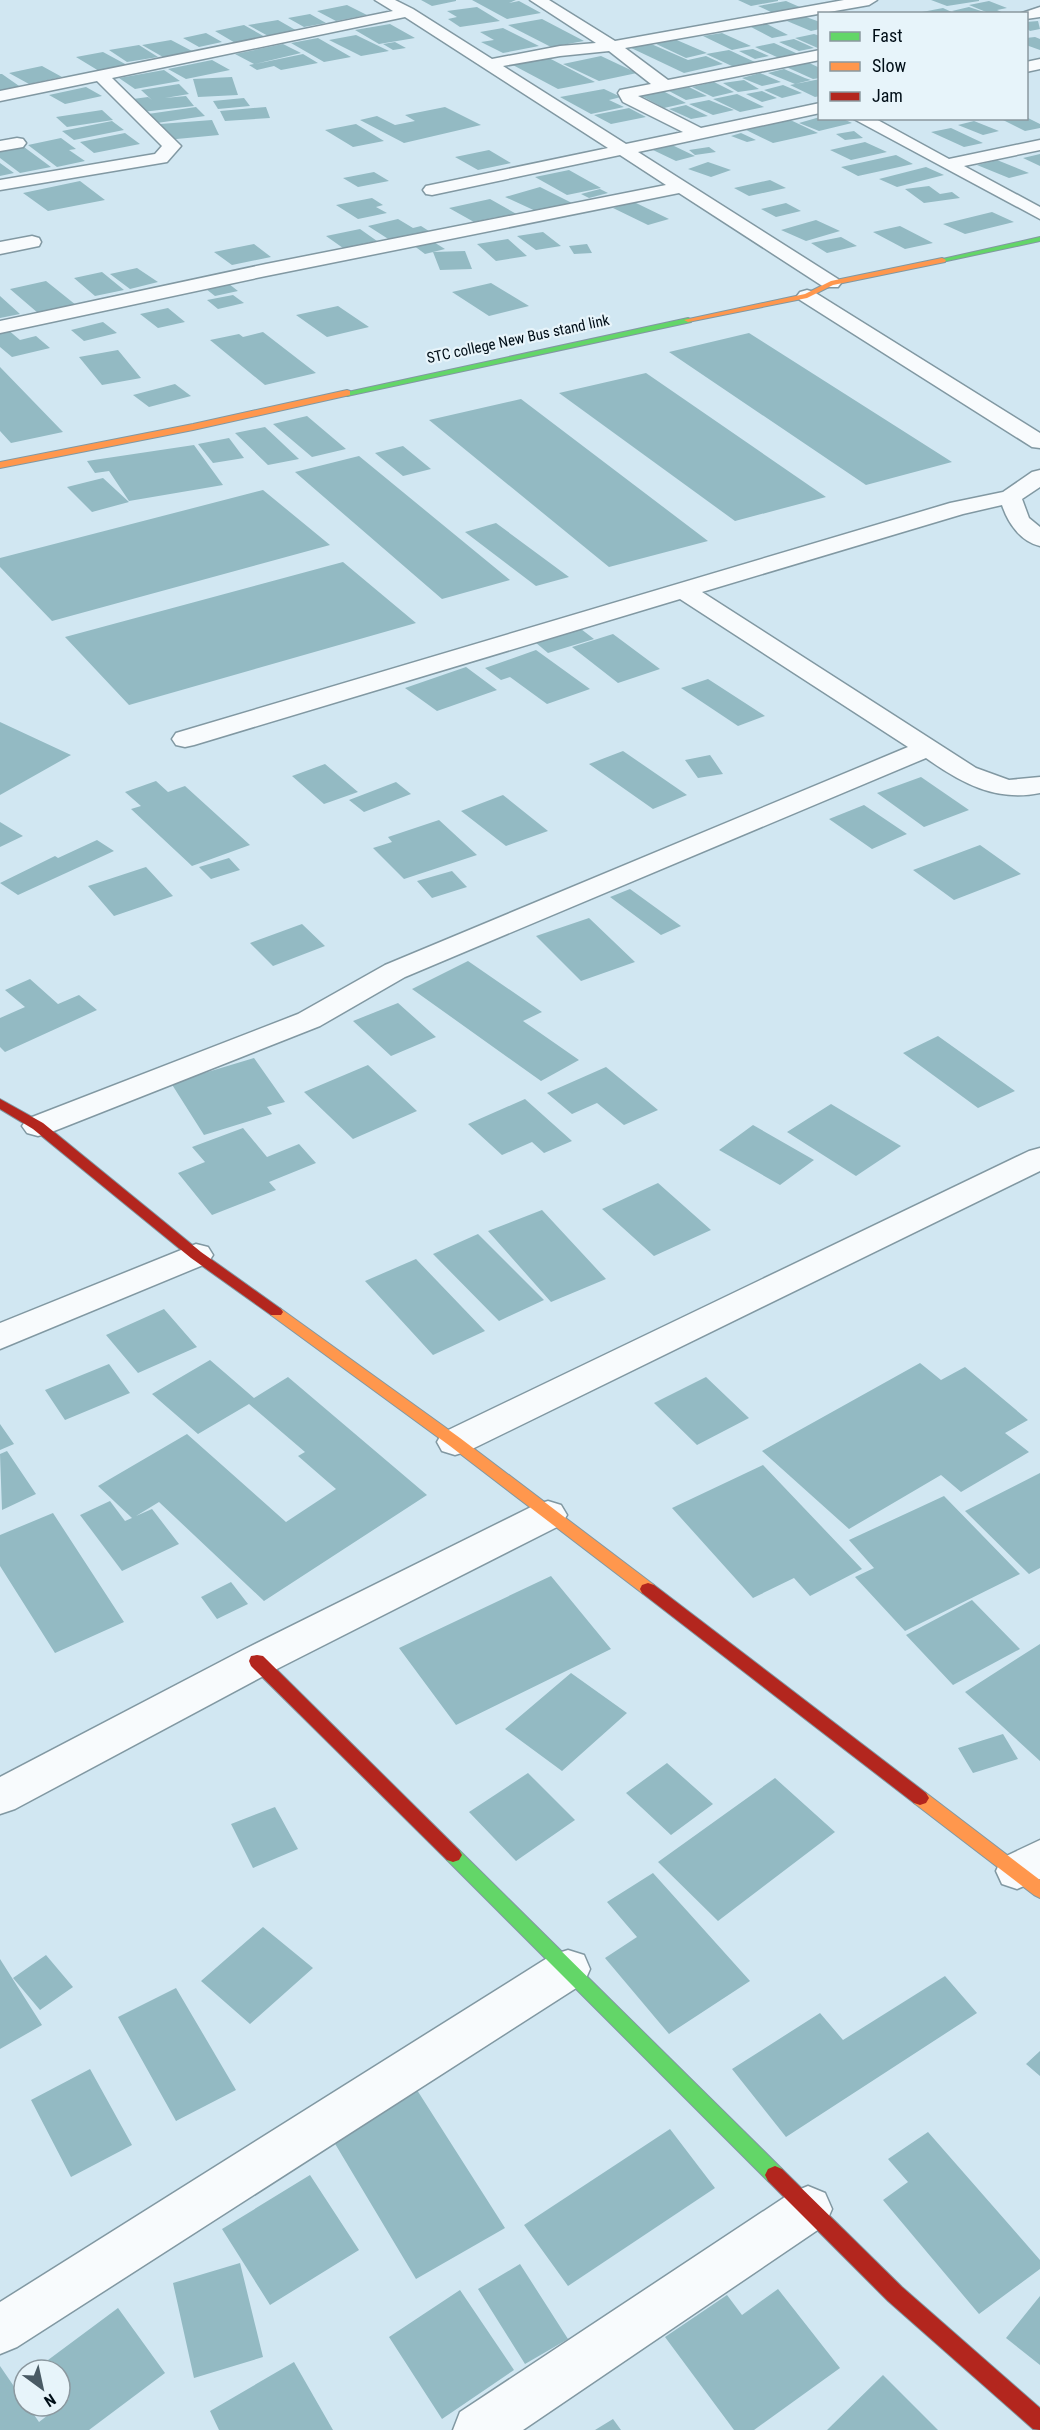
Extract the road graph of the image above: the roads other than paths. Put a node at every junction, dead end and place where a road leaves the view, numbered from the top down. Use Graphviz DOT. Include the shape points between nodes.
graph roads {
  1 [pos="383,0"];
  2 [pos="541,0"];
  3 [pos="869,0"];
  4 [pos="850,2"];
  5 [pos="738,5"];
  6 [pos="408,12"];
  7 [pos="871,12"];
  8 [pos="769,20"];
  9 [pos="612,46"];
  10 [pos="818,56"];
  11 [pos="488,64"];
  12 [pos="100,75"];
  13 [pos="665,86"];
  14 [pos="0,96"];
  15 [pos="818,108"];
  16 [pos="864,120"];
  17 [pos="698,133"];
  18 [pos="1040,145"];
  19 [pos="622,149"];
  20 [pos="949,164"];
  21 [pos="0,185"];
  22 [pos="683,187"];
  23 [pos="432,190"];
  24 [pos="1040,214"];
  25 [pos="1040,239"];
  26 [pos="32,242"];
  27 [pos="0,248"];
  28 [pos="1040,252"];
  29 [pos="831,283"];
  30 [pos="807,296"];
  31 [pos="0,327"];
  32 [pos="1040,442"];
  33 [pos="1,464"];
  34 [pos="1040,477"];
  35 [pos="1010,497"];
  36 [pos="1040,539"];
  37 [pos="683,590"];
  38 [pos="185,739"];
  39 [pos="928,748"];
  40 [pos="1040,785"];
  41 [pos="0,1103"];
  42 [pos="38,1126"];
  43 [pos="1040,1158"];
  44 [pos="196,1255"];
  45 [pos="0,1337"];
  46 [pos="455,1442"];
  47 [pos="548,1515"];
  48 [pos="257,1661"];
  49 [pos="0,1797"];
  50 [pos="1032,1873"];
  51 [pos="568,1969"];
  52 [pos="808,2209"];
  53 [pos="0,2330"];
  54 [pos="1040,2422"];
  55 [pos="478,2430"];
  1 -- 6 [label="street"];
  2 -- 9 [label="street"];
  3 -- 4 [label="street"];
  4 -- 7 [label="street"];
  4 -- 8 [label="street"];
  5 -- 8 [label="street"];
  6 -- 11 [label="street"];
  6 -- 12 [label="street"];
  8 -- 9 [label="street"];
  9 -- 11 [label="street"];
  9 -- 13 [label="street"];
  10 -- 13 [label="street"];
  11 -- 19 [label="street"];
  12 -- 14 [label="street"];
  12 -- 21 [label="street" via="172,146 161,158"];
  13 -- 17 [label="street" via="626,93"];
  15 -- 17 [label="street"];
  16 -- 20 [label="street"];
  17 -- 19 [label="street"];
  18 -- 20 [label="street"];
  19 -- 22 [label="street"];
  19 -- 23 [label="street"];
  20 -- 24 [label="street"];
  22 -- 29 [label="street"];
  22 -- 31 [label="street"];
  25 -- 29 [label="street, STC college New Bus stand link"];
  26 -- 27 [label="street"];
  28 -- 30 [label="street" via="851,292"];
  29 -- 30 [label="street, STC college New Bus stand link"];
  30 -- 32 [label="street"];
  30 -- 33 [label="street, STC college New Bus stand link" via="499,359 193,428"];
  34 -- 35 [label="street"];
  35 -- 36 [label="street" via="1019,521"];
  35 -- 37 [label="street" via="958,508"];
  37 -- 38 [label="street"];
  37 -- 39 [label="street"];
  39 -- 40 [label="street" via="969,776 1005,790"];
  39 -- 42 [label="street" via="395,970 309,1020"];
  41 -- 42 [label="street"];
  42 -- 44 [label="street"];
  43 -- 46 [label="street"];
  44 -- 45 [label="street"];
  44 -- 46 [label="street"];
  46 -- 47 [label="street"];
  47 -- 48 [label="street"];
  47 -- 50 [label="street"];
  48 -- 49 [label="street"];
  48 -- 51 [label="street"];
  51 -- 52 [label="street"];
  51 -- 53 [label="street"];
  52 -- 54 [label="street" via="895,2294"];
  52 -- 55 [label="street"];
}
